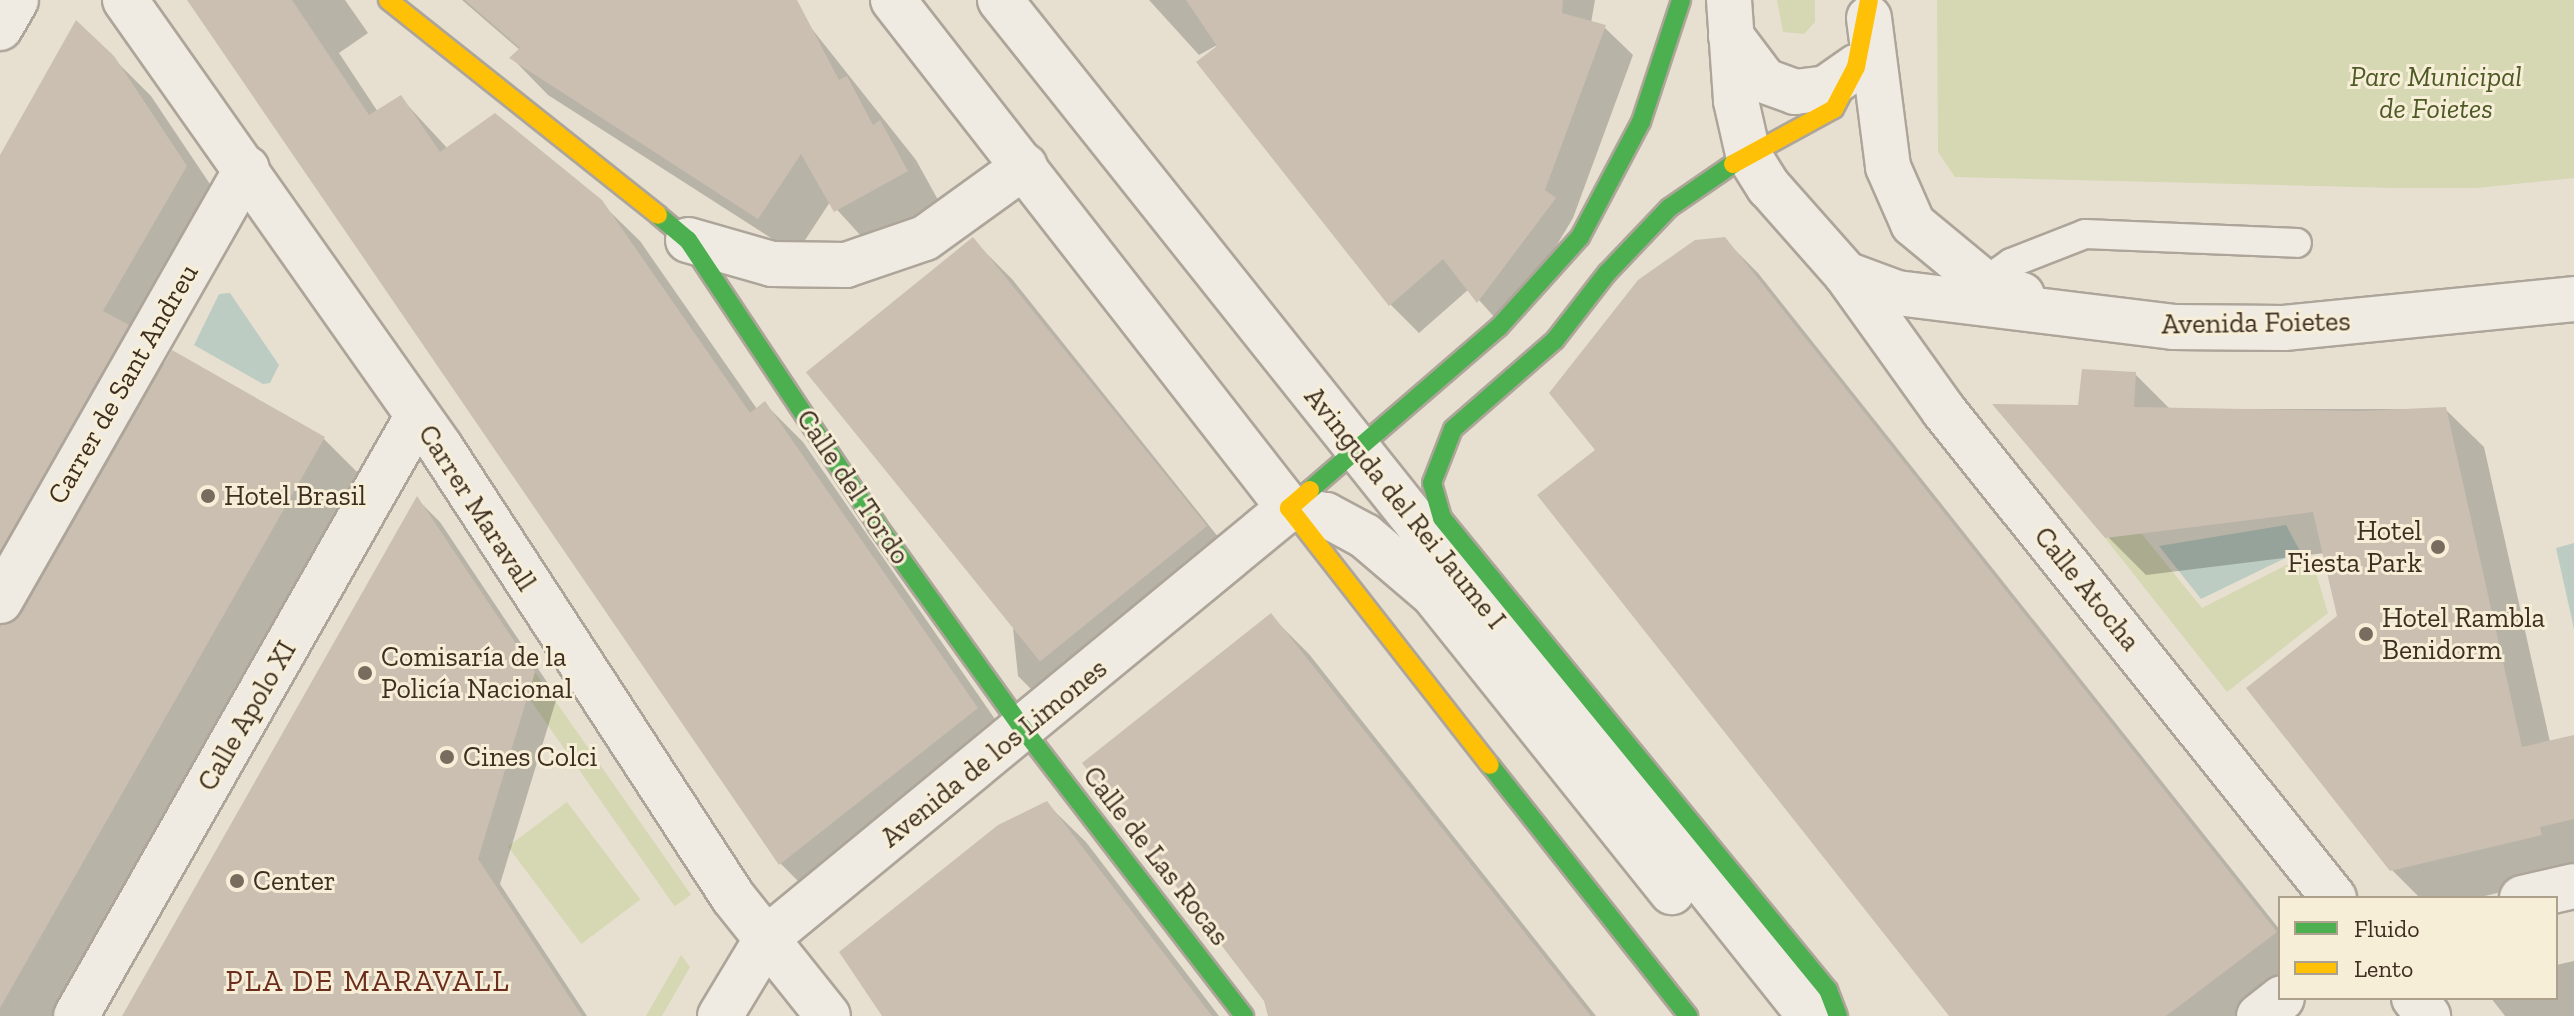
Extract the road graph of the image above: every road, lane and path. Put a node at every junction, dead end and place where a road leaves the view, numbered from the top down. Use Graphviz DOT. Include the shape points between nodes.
graph roads {
  1 [pos="125,0"];
  2 [pos="388,0"];
  3 [pos="893,0"];
  4 [pos="1000,0"];
  5 [pos="1681,0"];
  6 [pos="1869,9"];
  7 [pos="1730,18"];
  8 [pos="1856,67"];
  9 [pos="1025,166"];
  10 [pos="247,168"];
  11 [pos="1743,172"];
  12 [pos="688,240"];
  13 [pos="2297,243"];
  14 [pos="1846,274"];
  15 [pos="1972,292"];
  16 [pos="2574,299"];
  17 [pos="417,417"];
  18 [pos="1453,429"];
  19 [pos="1357,449"];
  20 [pos="1389,488"];
  21 [pos="1299,499"];
  22 [pos="0,601"];
  23 [pos="1024,730"];
  24 [pos="2574,886"];
  25 [pos="2332,896"];
  26 [pos="2531,896"];
  27 [pos="767,938"];
  28 [pos="2279,1000"];
  29 [pos="2416,1000"];
  30 [pos="76,1016"];
  31 [pos="720,1016"];
  32 [pos="828,1016"];
  33 [pos="1244,1016"];
  34 [pos="1688,1016"];
  35 [pos="1771,1016"];
  36 [pos="1810,1016"];
  37 [pos="1838,1016"];
  38 [pos="2259,1016"];
  39 [pos="2428,1016"];
  1 -- 10 [label="street, Carrer Maravall"];
  2 -- 12 [label="main road, Calle del Tordo" via="549,123"];
  3 -- 9 [label="street"];
  4 -- 19 [label="street, Avinguda del Rei Jaume I"];
  5 -- 19 [label="main road" via="1641,122 1580,237 1499,327"];
  6 -- 8 [label="main road"];
  6 -- 15 [label="street" via="1888,167 1913,224"];
  7 -- 8 [label="street" via="1765,81 1795,92 1826,88"];
  7 -- 11 [label="street"];
  8 -- 11 [label="main road" via="1834,109"];
  9 -- 12 [label="street, Calle del Tordo" via="925,238 846,265 772,264"];
  9 -- 21 [label="street"];
  10 -- 17 [label="street, Carrer Maravall"];
  10 -- 22 [label="street, Carrer de Sant Andreu"];
  11 -- 14 [label="street, Calle Atocha"];
  11 -- 18 [label="main road" via="1669,208 1607,273 1555,340"];
  12 -- 23 [label="main road, Calle del Tordo" via="877,525"];
  13 -- 15 [label="lane" via="2085,234 2011,263"];
  14 -- 15 [label="street" via="1897,293"];
  14 -- 25 [label="street, Calle Atocha" via="1944,411"];
  15 -- 16 [label="street, Avenida Foietes" via="2173,327 2284,328"];
  17 -- 27 [label="street, Carrer Maravall" via="733,897"];
  17 -- 30 [label="street, Calle Apolo XI"];
  18 -- 20 [label="street"];
  18 -- 37 [label="main road" via="1432,483 1442,518 1828,990"];
  19 -- 20 [label="street, Avinguda del Rei Jaume I"];
  19 -- 21 [label="main road"];
  20 -- 21 [label="street" via="1349,507"];
  20 -- 36 [label="street, Avinguda del Rei Jaume I"];
  21 -- 23 [label="street, Avenida de los Limones"];
  21 -- 34 [label="main road"];
  21 -- 35 [label="street" via="1365,536 1433,594"];
  23 -- 27 [label="street, Avenida de los Limones"];
  23 -- 33 [label="main road, Calle de Las Rocas"];
  24 -- 26 [label="street"];
  27 -- 31 [label="street, Avenida de los Limones"];
  27 -- 32 [label="street, Carrer Maravall"];
  28 -- 38 [label="street"];
  29 -- 39 [label="street"];
}
